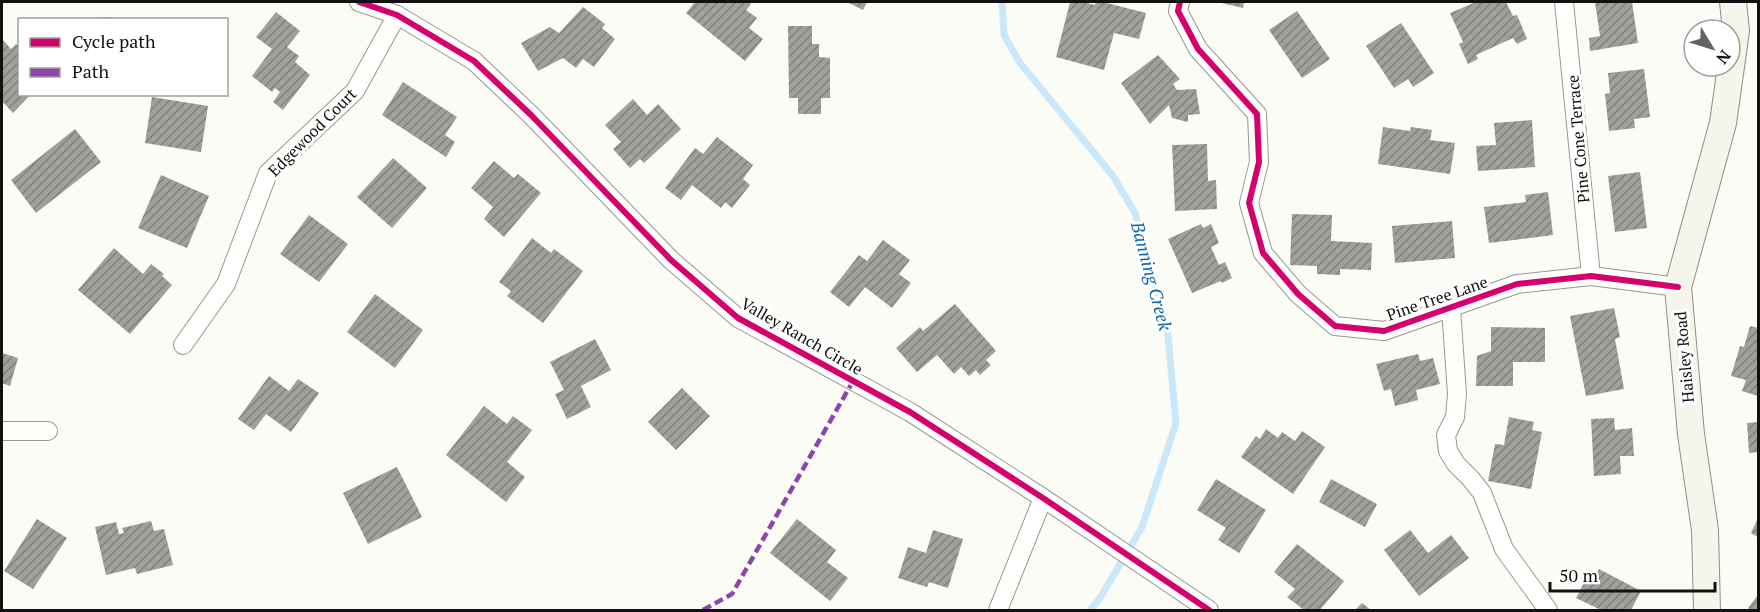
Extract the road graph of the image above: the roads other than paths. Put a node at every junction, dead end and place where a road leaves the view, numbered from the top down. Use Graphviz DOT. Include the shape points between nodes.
graph roads {
  1 [pos="359,2"];
  2 [pos="1180,2"];
  3 [pos="1564,2"];
  4 [pos="1733,2"];
  5 [pos="397,15"];
  6 [pos="1591,276"];
  7 [pos="1678,287"];
  8 [pos="1451,308"];
  9 [pos="183,345"];
  10 [pos="2,431"];
  11 [pos="48,431"];
  12 [pos="1043,498"];
  13 [pos="998,610"];
  14 [pos="1209,610"];
  15 [pos="1548,610"];
  16 [pos="1707,610"];
  1 -- 5 [label="street, Valley Ranch Circle"];
  2 -- 8 [label="street, Pine Tree Lane" via="1178,11 1198,49 1257,114 1259,162 1249,202 1263,253 1298,294 1335,326 1384,331"];
  3 -- 6 [label="street, Pine Cone Terrace"];
  4 -- 7 [label="street, Haisley Road" via="1736,31 1723,123"];
  5 -- 9 [label="street, Edgewood Court" via="355,91 268,172 226,284"];
  5 -- 12 [label="street, Valley Ranch Circle" via="474,62 531,115 671,260 738,318 910,412"];
  6 -- 7 [label="street, Pine Tree Lane"];
  6 -- 8 [label="street, Pine Tree Lane" via="1517,284"];
  7 -- 16 [label="street, Haisley Road" via="1691,434 1705,530"];
  8 -- 15 [label="street" via="1456,394 1455,417 1446,435 1448,451 1482,492 1504,549"];
  10 -- 11 [label="street"];
  12 -- 13 [label="street"];
  12 -- 14 [label="street, Valley Ranch Circle"];
}
